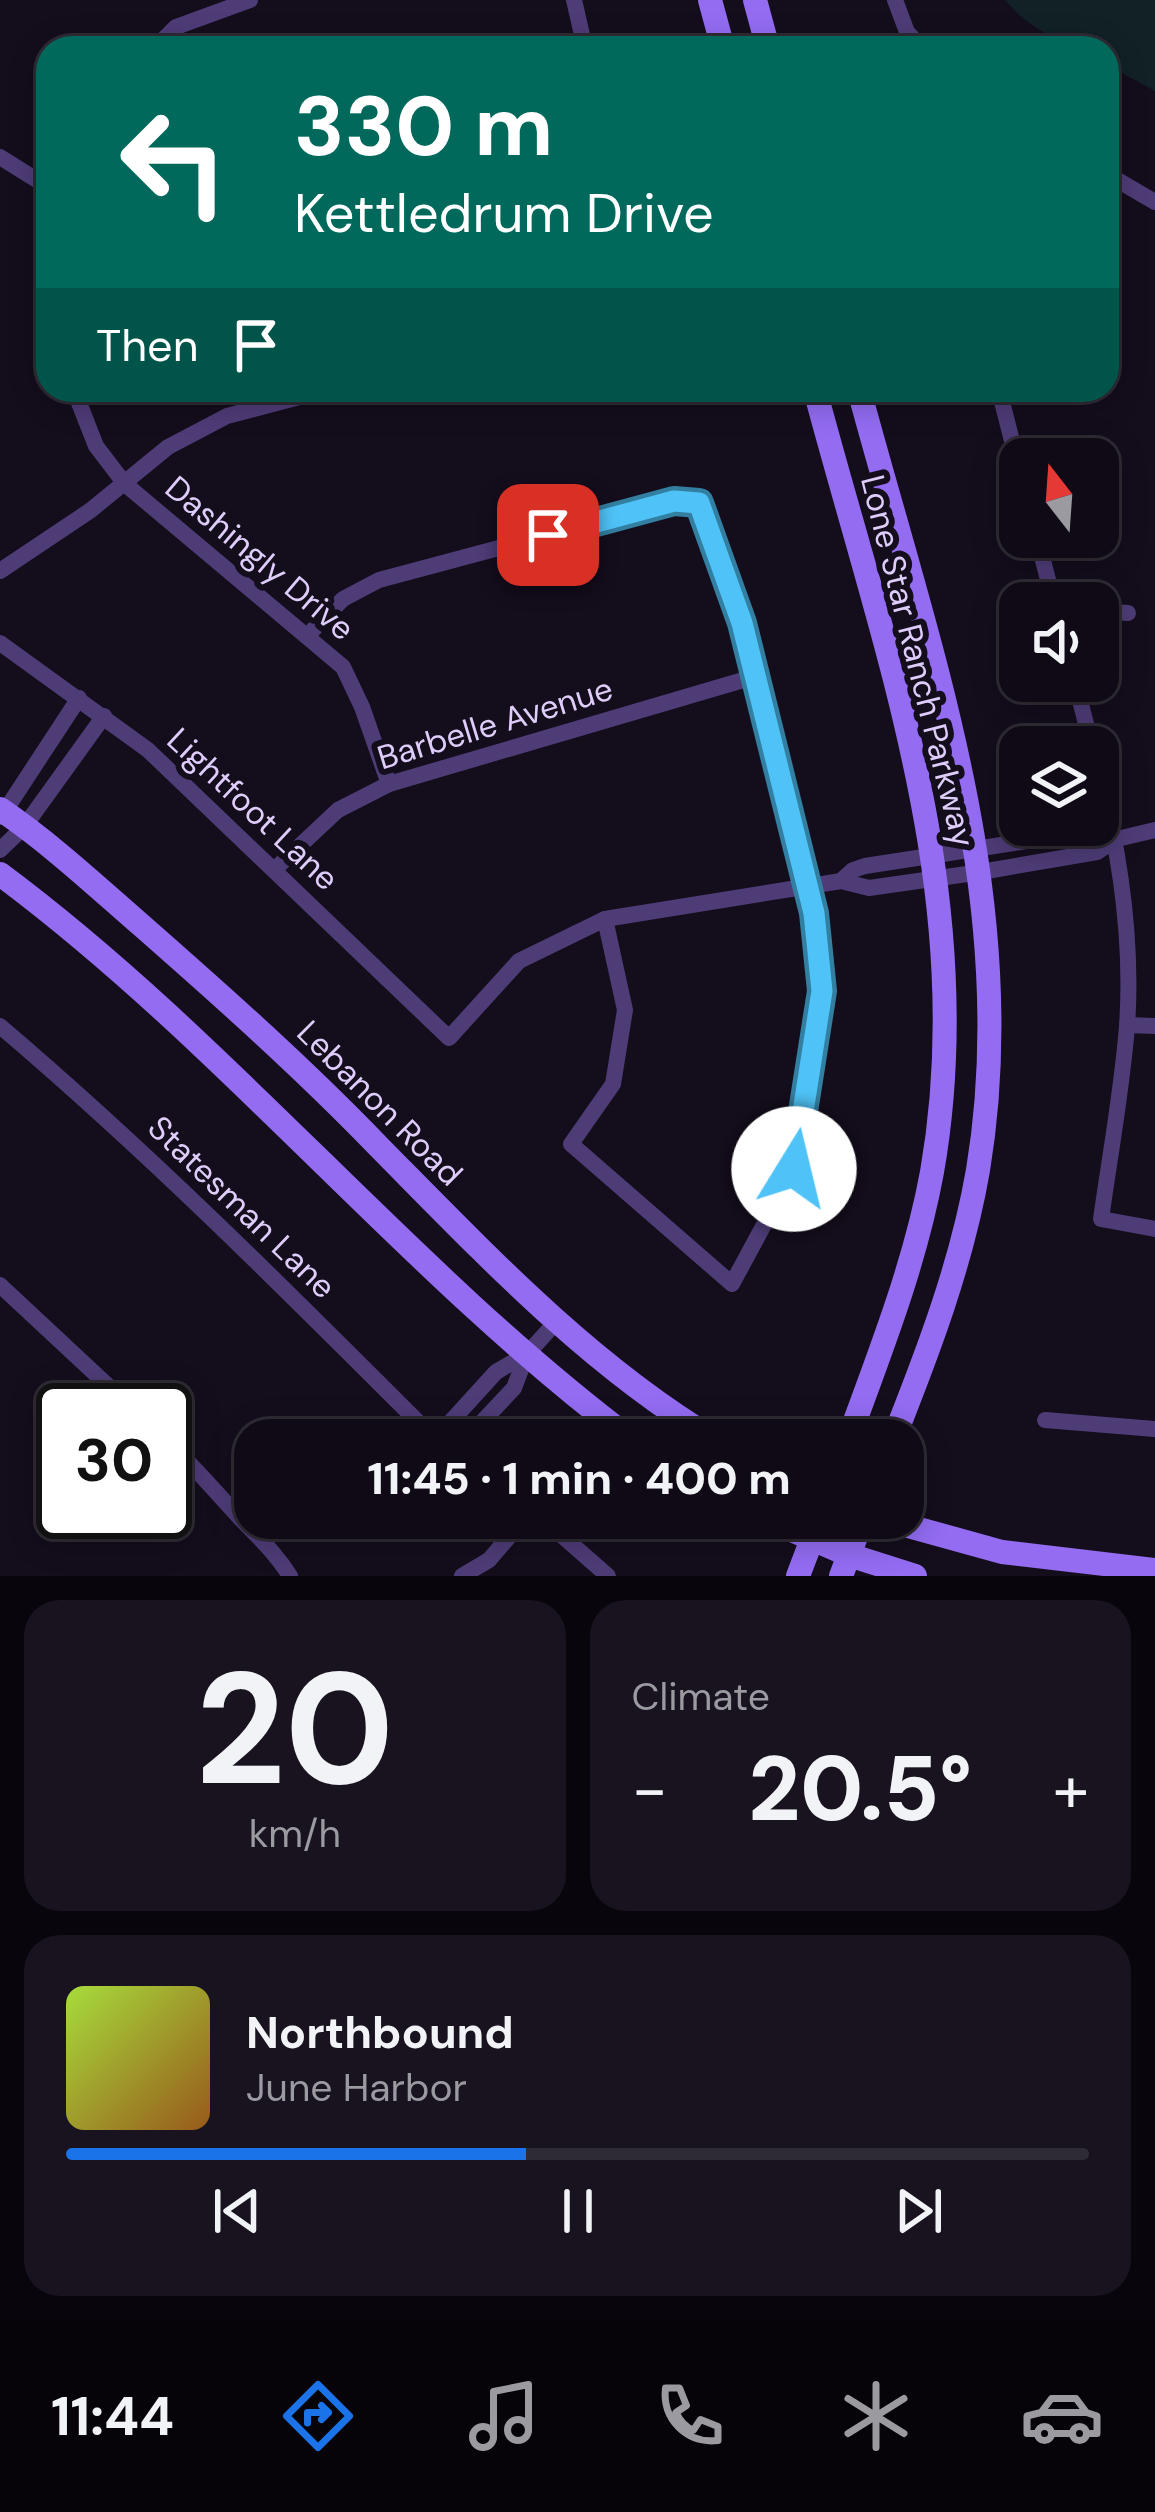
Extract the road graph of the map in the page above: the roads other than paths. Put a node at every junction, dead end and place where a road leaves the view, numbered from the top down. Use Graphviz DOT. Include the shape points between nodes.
graph roads {
  1 [pos="250,0"];
  2 [pos="574,0"];
  3 [pos="710,0"];
  4 [pos="755,0"];
  5 [pos="895,0"];
  6 [pos="167,36"];
  7 [pos="582,36"];
  8 [pos="720,36"];
  9 [pos="765,36"];
  10 [pos="911,36"];
  11 [pos="0,157"];
  12 [pos="36,180"];
  13 [pos="1119,181"];
  14 [pos="1155,202"];
  15 [pos="79,402"];
  16 [pos="280,402"];
  17 [pos="818,402"];
  18 [pos="862,402"];
  19 [pos="1001,402"];
  20 [pos="1011,438"];
  21 [pos="125,484"];
  22 [pos="0,571"];
  23 [pos="1119,612"];
  24 [pos="1128,613"];
  25 [pos="308,635"];
  26 [pos="0,643"];
  27 [pos="757,676"];
  28 [pos="79,698"];
  29 [pos="104,716"];
  30 [pos="388,784"];
  31 [pos="7,817"];
  32 [pos="1155,830"];
  33 [pos="1119,839"];
  34 [pos="1106,846"];
  35 [pos="1118,846"];
  36 [pos="0,850"];
  37 [pos="979,861"];
  38 [pos="935,867"];
  39 [pos="275,869"];
  40 [pos="0,874"];
  41 [pos="809,886"];
  42 [pos="605,919"];
  43 [pos="1127,1025"];
  44 [pos="0,1026"];
  45 [pos="1155,1026"];
  46 [pos="1155,1229"];
  47 [pos="0,1286"];
  48 [pos="558,1320"];
  49 [pos="527,1354"];
  50 [pos="105,1383"];
  51 [pos="415,1419"];
  52 [pos="453,1419"];
  53 [pos="485,1419"];
  54 [pos="606,1419"];
  55 [pos="683,1419"];
  56 [pos="856,1419"];
  57 [pos="901,1419"];
  58 [pos="1045,1420"];
  59 [pos="1155,1429"];
  60 [pos="192,1466"];
  61 [pos="924,1531"];
  62 [pos="507,1539"];
  63 [pos="566,1539"];
  64 [pos="812,1539"];
  65 [pos="824,1539"];
  66 [pos="845,1565"];
  67 [pos="1155,1570"];
  68 [pos="290,1576"];
  69 [pos="462,1576"];
  70 [pos="608,1576"];
  71 [pos="798,1576"];
  72 [pos="915,1576"];
  1 -- 6 [label="street"];
  2 -- 7 [label="street"];
  3 -- 8 [label="main road"];
  4 -- 9 [label="main road"];
  5 -- 10 [label="street"];
  11 -- 12 [label="street"];
  13 -- 14 [label="street"];
  15 -- 21 [label="street, Dashingly Drive" via="96,446"];
  16 -- 21 [label="street" via="227,416 168,447"];
  17 -- 38 [label="main road, Lone Star Ranch Parkway"];
  18 -- 37 [label="main road, Lone Star Ranch Parkway"];
  19 -- 20 [label="street"];
  21 -- 22 [label="street"];
  21 -- 25 [label="street, Dashingly Drive"];
  23 -- 24 [label="street"];
  25 -- 27 [label="street" via="343,599 379,580 674,501 699,503"];
  25 -- 30 [label="street, Dashingly Drive" via="343,667"];
  26 -- 28 [label="street, Lightfoot Lane"];
  27 -- 30 [label="street, Barbelle Avenue"];
  27 -- 41 [label="street"];
  28 -- 29 [label="street, Lightfoot Lane"];
  28 -- 31 [label="street"];
  29 -- 31 [label="street"];
  29 -- 39 [label="street, Lightfoot Lane"];
  30 -- 39 [label="street, Barbelle Avenue" via="338,809"];
  31 -- 36 [label="street"];
  31 -- 48 [label="main road, Lebanon Road" via="253,1022"];
  32 -- 33 [label="street"];
  34 -- 37 [label="street"];
  35 -- 43 [label="street"];
  37 -- 38 [label="street"];
  37 -- 57 [label="main road, Lone Star Ranch Parkway" via="990,1022 977,1171 953,1274"];
  38 -- 41 [label="street" via="865,866 842,881"];
  38 -- 56 [label="main road, Lone Star Ranch Parkway" via="947,1015 932,1173 907,1277"];
  39 -- 42 [label="street, Lightfoot Lane" via="449,1038 519,961"];
  40 -- 49 [label="main road" via="146,994"];
  41 -- 42 [label="street"];
  41 -- 42 [label="street" via="822,991 794,1169 732,1285 571,1144 613,1084 625,1010"];
  43 -- 45 [label="street"];
  43 -- 46 [label="street" via="1102,1219"];
  44 -- 51 [label="street, Statesman Lane"];
  47 -- 50 [label="street"];
  48 -- 49 [label="street"];
  48 -- 55 [label="main road, Lebanon Road"];
  49 -- 52 [label="street" via="496,1372"];
  49 -- 53 [label="street" via="514,1388"];
  49 -- 54 [label="main road"];
  58 -- 59 [label="street"];
  60 -- 68 [label="street"];
  61 -- 67 [label="main road" via="1002,1552"];
  62 -- 69 [label="street"];
  63 -- 70 [label="street"];
  64 -- 71 [label="main road"];
  65 -- 66 [label="main road"];
  66 -- 72 [label="main road"];
}
